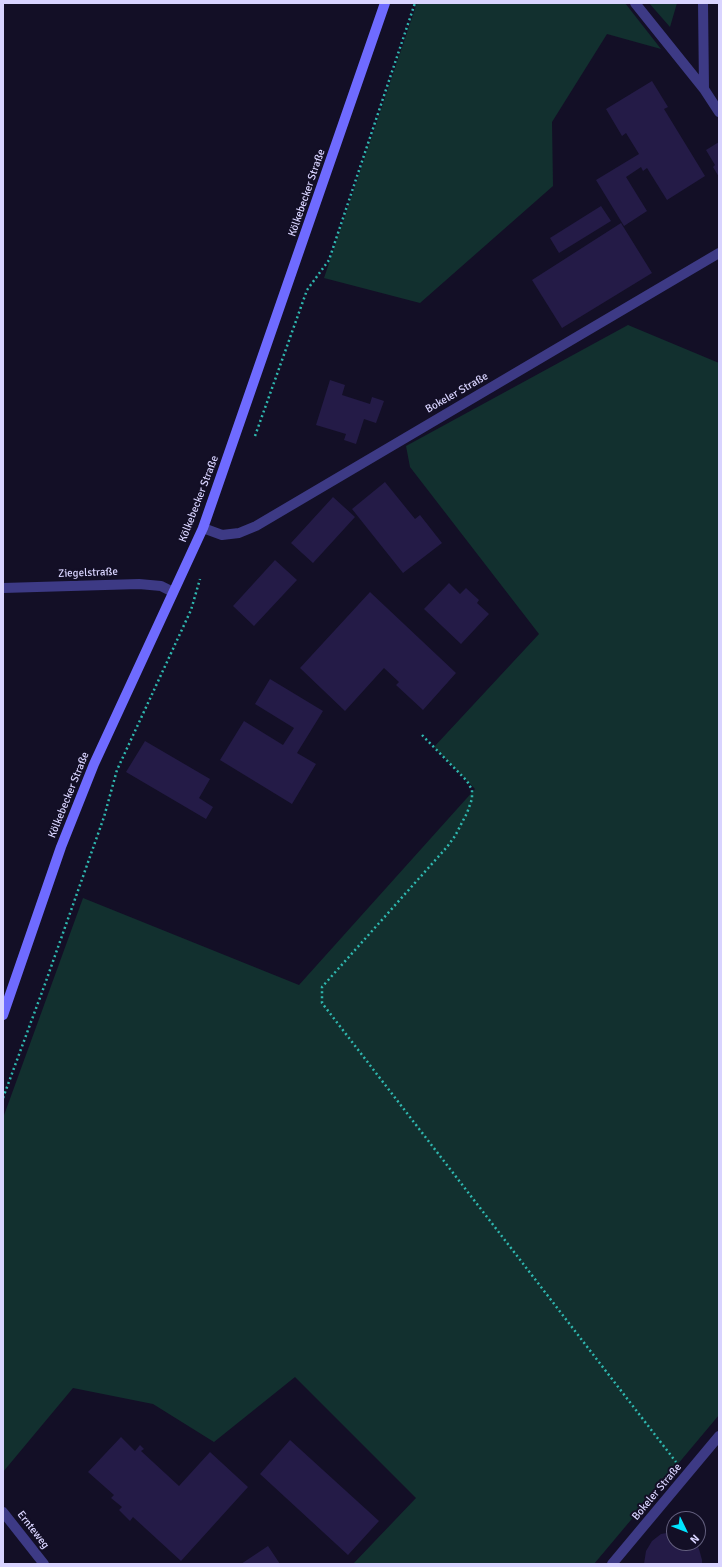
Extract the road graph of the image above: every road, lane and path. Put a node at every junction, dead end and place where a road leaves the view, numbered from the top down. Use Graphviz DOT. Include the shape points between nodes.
graph roads {
  1 [pos="385,3"];
  2 [pos="635,3"];
  3 [pos="703,3"];
  4 [pos="704,89"];
  5 [pos="719,112"];
  6 [pos="719,253"];
  7 [pos="203,528"];
  8 [pos="3,588"];
  9 [pos="173,592"];
  10 [pos="422,735"];
  11 [pos="3,1015"];
  12 [pos="719,1436"];
  13 [pos="688,1474"];
  14 [pos="3,1512"];
  15 [pos="44,1564"];
  16 [pos="612,1564"];
  1 -- 7 [label="main road, Kölkebecker Straße"];
  2 -- 4 [label="street"];
  3 -- 4 [label="street"];
  4 -- 5 [label="street"];
  6 -- 7 [label="street, Bokeler Straße" via="256,526 239,533 222,535"];
  7 -- 9 [label="main road, Kölkebecker Straße"];
  8 -- 9 [label="street, Ziegelstraße" via="139,584 161,586"];
  9 -- 11 [label="main road, Kölkebecker Straße" via="94,764 61,847"];
  10 -- 13 [label="path" via="468,781 472,799 467,813 447,847 322,987 322,1003 677,1465"];
  12 -- 13 [label="street, Bokeler Straße"];
  13 -- 16 [label="street, Bokeler Straße"];
  14 -- 15 [label="street, Ernteweg"];
}
